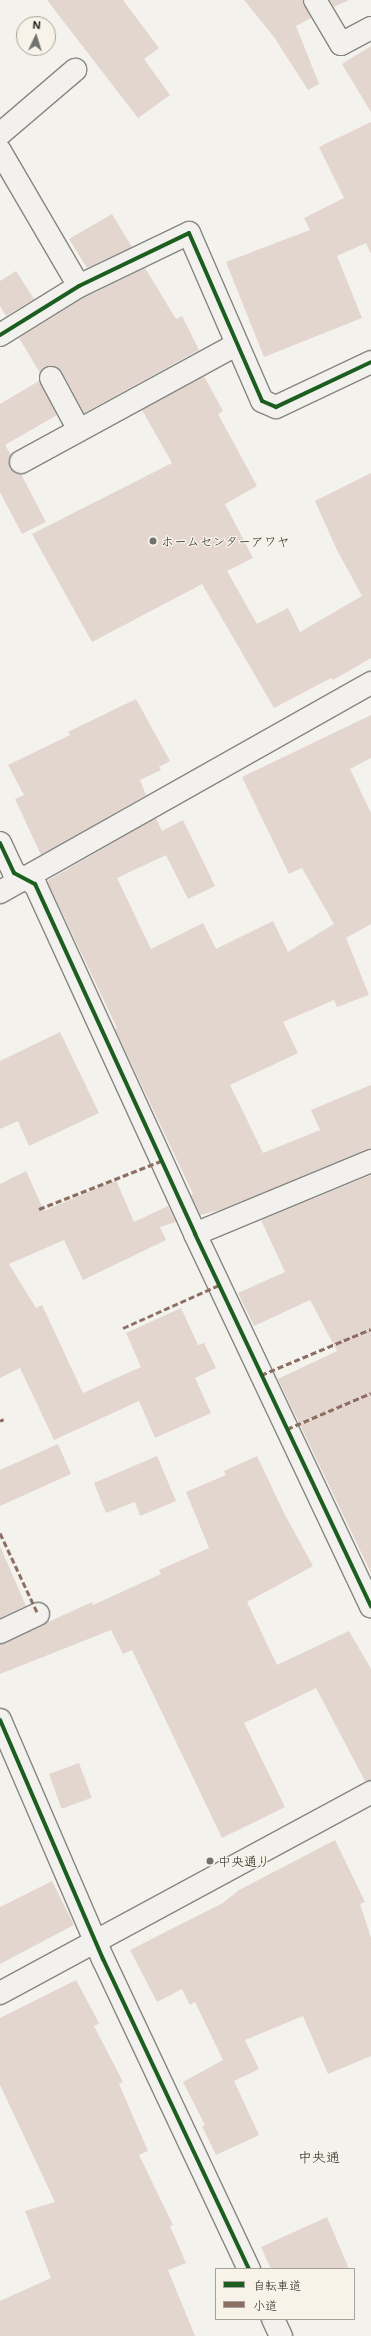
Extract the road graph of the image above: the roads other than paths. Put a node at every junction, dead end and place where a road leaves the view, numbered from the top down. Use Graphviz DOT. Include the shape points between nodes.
graph roads {
  1 [pos="315,0"];
  2 [pos="371,28"];
  3 [pos="75,70"];
  4 [pos="0,134"];
  5 [pos="0,151"];
  6 [pos="79,286"];
  7 [pos="0,335"];
  8 [pos="237,344"];
  9 [pos="371,362"];
  10 [pos="51,378"];
  11 [pos="80,430"];
  12 [pos="21,462"];
  13 [pos="371,683"];
  14 [pos="0,843"];
  15 [pos="24,879"];
  16 [pos="0,892"];
  17 [pos="371,1161"];
  18 [pos="195,1234"];
  19 [pos="371,1606"];
  20 [pos="38,1614"];
  21 [pos="0,1632"];
  22 [pos="0,1720"];
  23 [pos="370,1796"];
  24 [pos="96,1940"];
  25 [pos="0,1993"];
  26 [pos="249,2268"];
  27 [pos="272,2320"];
  28 [pos="280,2336"];
  1 -- 2 [label="street" via="341,44"];
  3 -- 4 [label="street"];
  5 -- 6 [label="street"];
  6 -- 7 [label="street"];
  6 -- 8 [label="street" via="189,232"];
  8 -- 9 [label="street" via="262,401 276,408"];
  8 -- 11 [label="street"];
  10 -- 11 [label="street"];
  11 -- 12 [label="street"];
  13 -- 15 [label="street"];
  14 -- 15 [label="street" via="14,873"];
  15 -- 16 [label="street"];
  15 -- 18 [label="street" via="35,884"];
  17 -- 18 [label="street"];
  18 -- 19 [label="street"];
  20 -- 21 [label="street"];
  22 -- 24 [label="street"];
  23 -- 24 [label="street"];
  24 -- 25 [label="street"];
  24 -- 26 [label="street"];
  27 -- 28 [label="street"];
}
